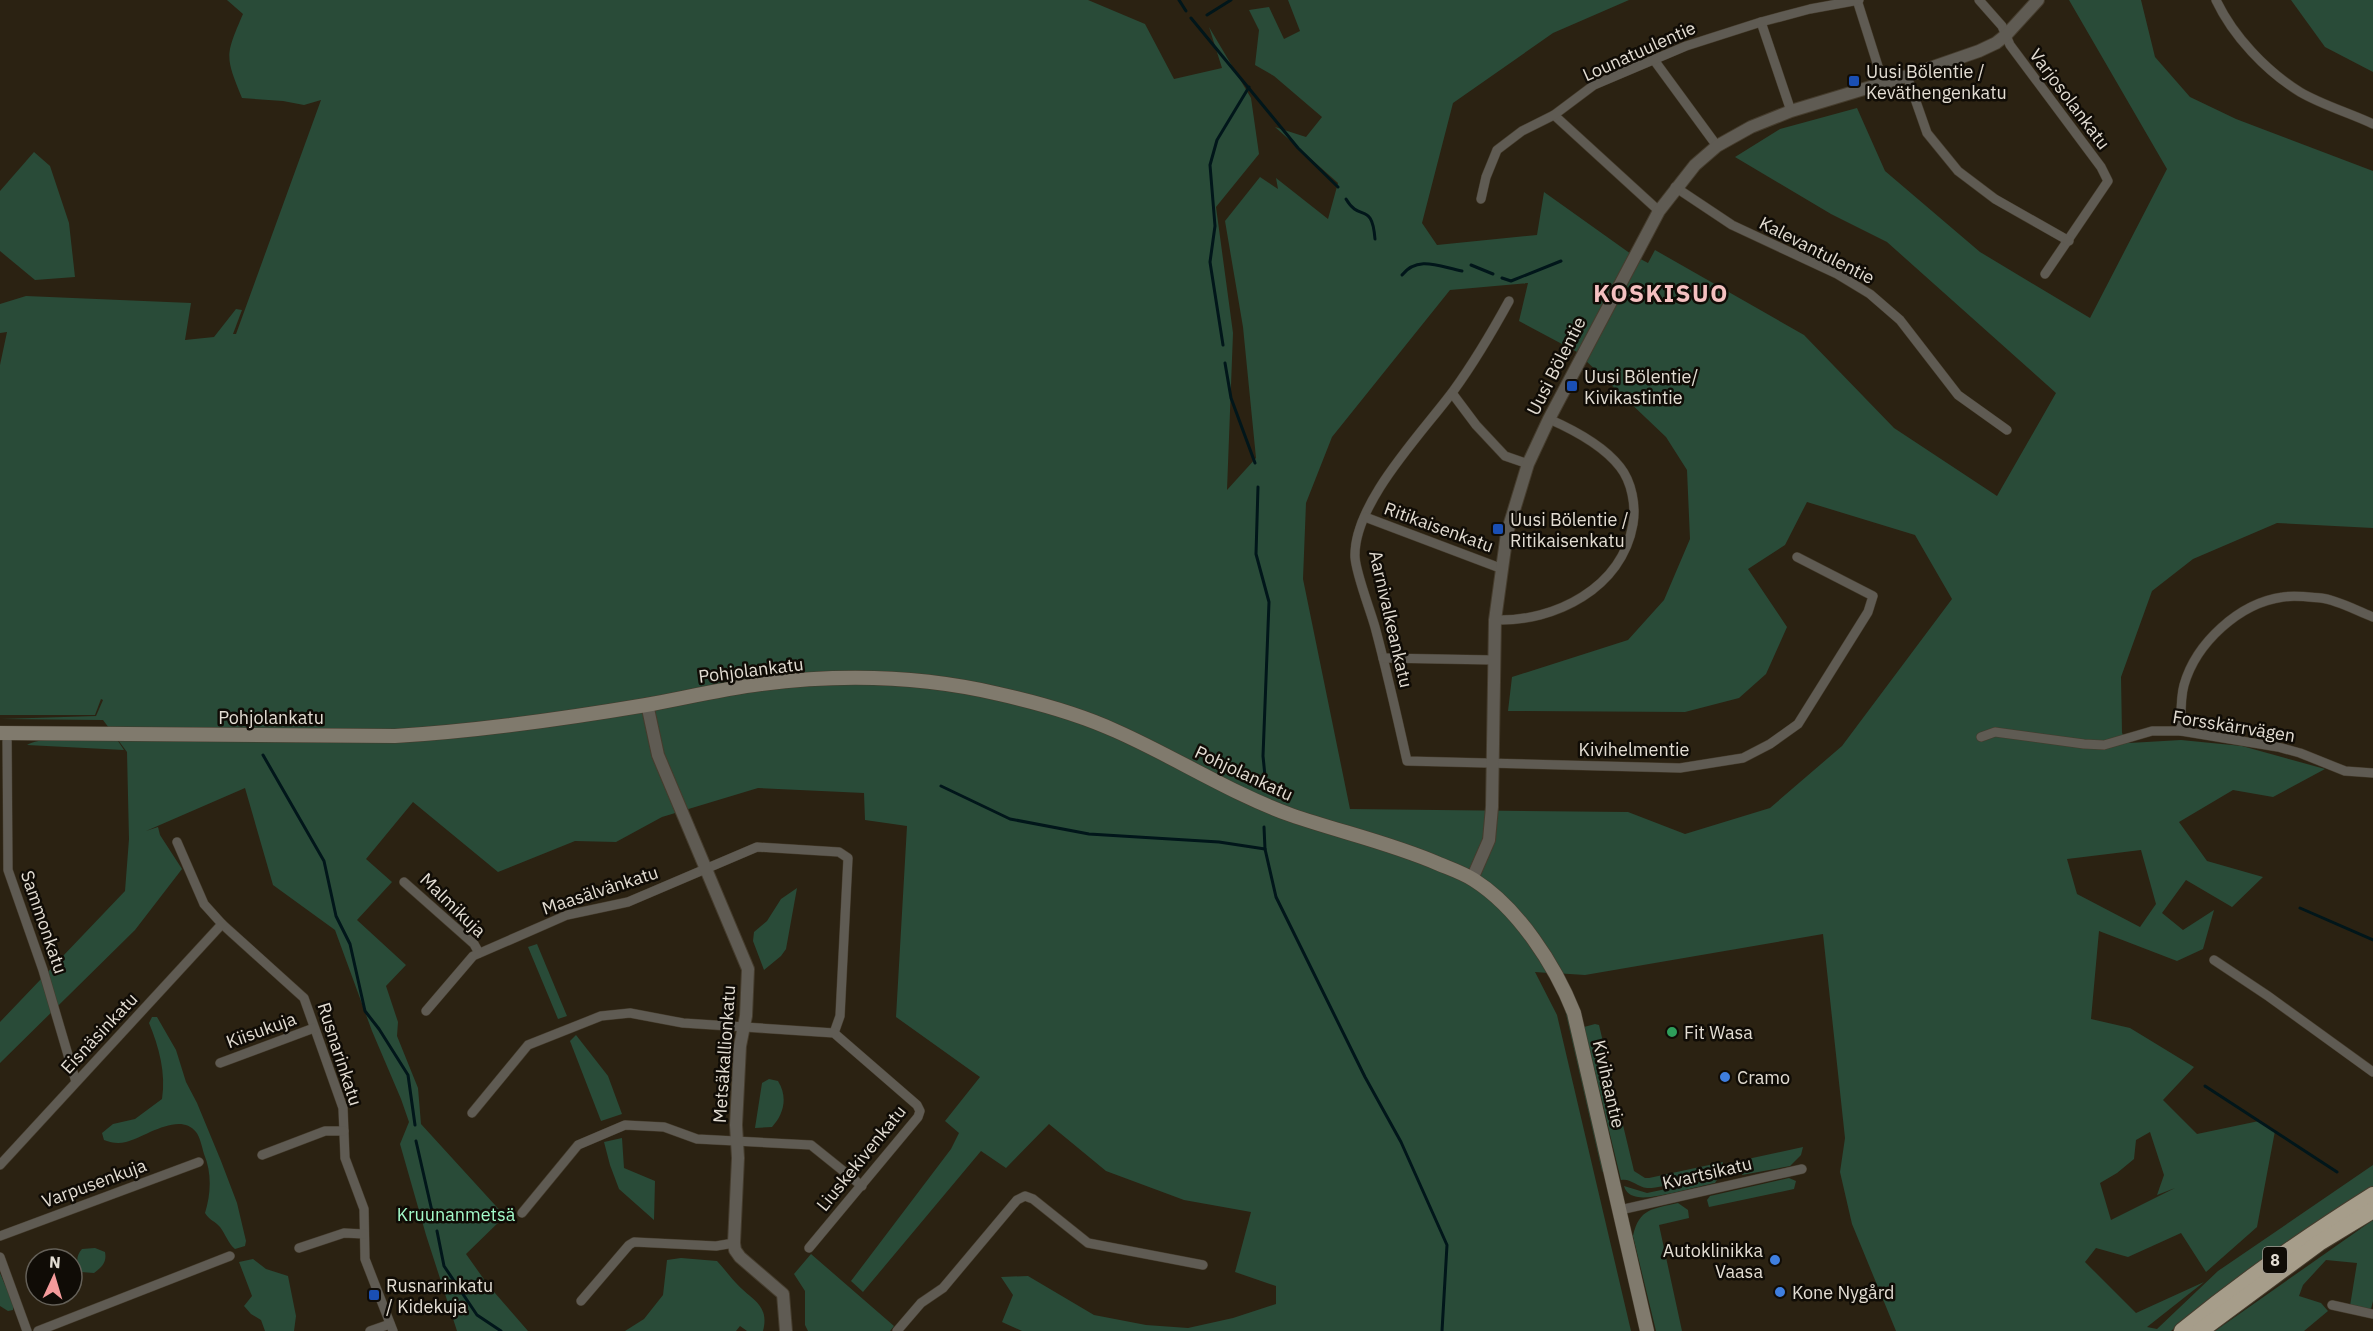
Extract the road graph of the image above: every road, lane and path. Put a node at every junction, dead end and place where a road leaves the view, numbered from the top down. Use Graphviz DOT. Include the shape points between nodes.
graph roads {
  1 [pos="1858,0"];
  2 [pos="1979,0"];
  3 [pos="2038,0"];
  4 [pos="2216,0"];
  5 [pos="1761,22"];
  6 [pos="2006,36"];
  7 [pos="1654,60"];
  8 [pos="1907,76"];
  9 [pos="1883,82"];
  10 [pos="1791,111"];
  11 [pos="1554,115"];
  12 [pos="2373,124"];
  13 [pos="1717,146"];
  14 [pos="1676,187"];
  15 [pos="1481,199"];
  16 [pos="1659,211"];
  17 [pos="2069,241"];
  18 [pos="2045,274"];
  19 [pos="1509,300"];
  20 [pos="1452,393"];
  21 [pos="1549,418"];
  22 [pos="2007,430"];
  23 [pos="1528,464"];
  24 [pos="1365,517"];
  25 [pos="1797,557"];
  26 [pos="1500,568"];
  27 [pos="2373,617"];
  28 [pos="1495,620"];
  29 [pos="1383,658"];
  30 [pos="1494,660"];
  31 [pos="647,704"];
  32 [pos="2181,731"];
  33 [pos="3,733"];
  34 [pos="1981,737"];
  35 [pos="1492,764"];
  36 [pos="2373,773"];
  37 [pos="177,842"];
  38 [pos="706,870"];
  39 [pos="1472,879"];
  40 [pos="404,882"];
  41 [pos="222,924"];
  42 [pos="479,954"];
  43 [pos="2214,960"];
  44 [pos="426,1011"];
  45 [pos="314,1028"];
  46 [pos="742,1028"];
  47 [pos="834,1033"];
  48 [pos="220,1063"];
  49 [pos="2373,1072"];
  50 [pos="76,1083"];
  51 [pos="472,1113"];
  52 [pos="344,1131"];
  53 [pos="737,1141"];
  54 [pos="262,1155"];
  55 [pos="200,1162"];
  56 [pos="0,1165"];
  57 [pos="1802,1169"];
  58 [pos="862,1186"];
  59 [pos="2373,1195"];
  60 [pos="2373,1209"];
  61 [pos="1620,1210"];
  62 [pos="522,1213"];
  63 [pos="364,1234"];
  64 [pos="0,1236"];
  65 [pos="734,1243"];
  66 [pos="299,1248"];
  67 [pos="809,1248"];
  68 [pos="230,1256"];
  69 [pos="0,1257"];
  70 [pos="1203,1265"];
  71 [pos="581,1301"];
  72 [pos="2332,1305"];
  73 [pos="2373,1314"];
  74 [pos="392,1327"];
  75 [pos="27,1331"];
  76 [pos="38,1331"];
  77 [pos="370,1331"];
  78 [pos="786,1331"];
  79 [pos="897,1331"];
  80 [pos="1647,1331"];
  81 [pos="2182,1331"];
  82 [pos="2200,1331"];
  1 -- 5 [label="street, Lounatuulentie"];
  1 -- 9 [label="street"];
  2 -- 6 [label="street"];
  3 -- 6 [label="street, Uusi Bölentie"];
  4 -- 12 [label="street" via="2226,20 2271,68 2301,92"];
  5 -- 7 [label="street, Lounatuulentie"];
  5 -- 10 [label="street"];
  6 -- 8 [label="street, Uusi Bölentie" via="1979,51"];
  6 -- 17 [label="street, Varjosolankatu" via="2108,181"];
  7 -- 11 [label="street, Lounatuulentie" via="1594,85"];
  7 -- 13 [label="street"];
  8 -- 9 [label="street, Uusi Bölentie"];
  8 -- 17 [label="street" via="1928,133 1958,171 1995,198"];
  9 -- 10 [label="street, Uusi Bölentie"];
  10 -- 13 [label="street, Uusi Bölentie" via="1750,127"];
  11 -- 15 [label="street, Lounatuulentie" via="1522,131 1497,150 1485,177"];
  11 -- 16 [label="street"];
  13 -- 14 [label="street, Uusi Bölentie"];
  14 -- 16 [label="street, Uusi Bölentie"];
  14 -- 22 [label="street, Kalevantulentie" via="1732,225 1837,274 1870,294 1900,320 1958,395"];
  16 -- 21 [label="street, Uusi Bölentie"];
  17 -- 18 [label="street"];
  19 -- 20 [label="street, Aarnivalkeankatu" via="1482,351"];
  20 -- 23 [label="street" via="1505,456"];
  20 -- 24 [label="street, Aarnivalkeankatu" via="1409,446"];
  21 -- 23 [label="street, Uusi Bölentie"];
  21 -- 28 [label="street" via="1601,448 1622,469 1633,493 1635,516 1631,537 1623,558 1585,596 1530,617"];
  23 -- 26 [label="street, Uusi Bölentie"];
  24 -- 26 [label="street, Ritikaisenkatu"];
  24 -- 29 [label="street, Aarnivalkeankatu" via="1355,558"];
  25 -- 35 [label="street, Kivihelmentie" via="1873,596 1868,612 1798,724 1770,744 1743,758 1680,768"];
  26 -- 28 [label="street, Uusi Bölentie"];
  27 -- 32 [label="street" via="2323,598 2284,597 2257,605 2208,640 2192,665 2183,687"];
  28 -- 30 [label="street, Uusi Bölentie"];
  29 -- 30 [label="street"];
  29 -- 35 [label="street, Aarnivalkeankatu" via="1407,761"];
  30 -- 35 [label="street, Uusi Bölentie"];
  31 -- 33 [label="main road, Pohjolankatu" via="474,731 395,736"];
  31 -- 38 [label="street, Metsäkallionkatu" via="658,756"];
  31 -- 39 [label="main road, Pohjolankatu" via="762,684 846,678 915,681 997,693 1116,731 1289,814 1421,856"];
  32 -- 34 [label="street, Forsskärrvägen" via="2152,732 2104,744 1995,732"];
  32 -- 36 [label="street, Forsskärrvägen" via="2278,747 2345,771"];
  33 -- 50 [label="street, Sammonkatu" via="8,870"];
  35 -- 39 [label="street, Uusi Bölentie" via="1489,840"];
  37 -- 41 [label="street, Rusnarinkatu" via="204,904"];
  38 -- 42 [label="street, Maasälvänkatu" via="628,902 567,915"];
  38 -- 46 [label="street, Metsäkallionkatu" via="748,969"];
  38 -- 47 [label="street, Maasälvänkatu" via="757,847 839,852 848,858 840,1016"];
  39 -- 61 [label="main road, Kivihaantie" via="1491,892 1514,917 1563,985 1574,1013"];
  40 -- 42 [label="street, Malmikuja" via="474,944"];
  41 -- 45 [label="street, Rusnarinkatu" via="304,998"];
  41 -- 50 [label="street, Eisnäsinkatu"];
  42 -- 44 [label="street, Maasälvänkatu" via="473,956"];
  43 -- 49 [label="street"];
  45 -- 48 [label="street, Kiisukuja"];
  45 -- 52 [label="street, Rusnarinkatu" via="343,1108"];
  46 -- 47 [label="street"];
  46 -- 51 [label="street" via="630,1014 601,1016 528,1045"];
  46 -- 53 [label="street, Metsäkallionkatu"];
  47 -- 58 [label="street, Liuskekivenkatu" via="920,1111"];
  50 -- 56 [label="street, Eisnäsinkatu"];
  52 -- 54 [label="street" via="325,1131"];
  52 -- 63 [label="street, Rusnarinkatu" via="345,1158 364,1209"];
  53 -- 58 [label="street" via="811,1145"];
  53 -- 62 [label="street" via="697,1139 664,1127 625,1125 578,1146"];
  53 -- 65 [label="street, Metsäkallionkatu"];
  55 -- 64 [label="street, Varpusenkuja"];
  57 -- 61 [label="street, Kvartsikatu"];
  58 -- 67 [label="street, Liuskekivenkatu"];
  59 -- 81 [label="highway, 8" via="2311,1234"];
  60 -- 82 [label="highway, 8" via="2319,1243"];
  61 -- 80 [label="main road, Kivihaantie"];
  63 -- 66 [label="street" via="344,1233"];
  63 -- 74 [label="street, Rusnarinkatu" via="365,1259"];
  65 -- 71 [label="street" via="716,1246 634,1242"];
  65 -- 78 [label="street" via="740,1257 783,1294"];
  68 -- 76 [label="street"];
  69 -- 75 [label="street"];
  70 -- 79 [label="street" via="1088,1243 1025,1196 1017,1200 943,1288 921,1303"];
  72 -- 73 [label="street"];
  74 -- 77 [label="street"];
}
